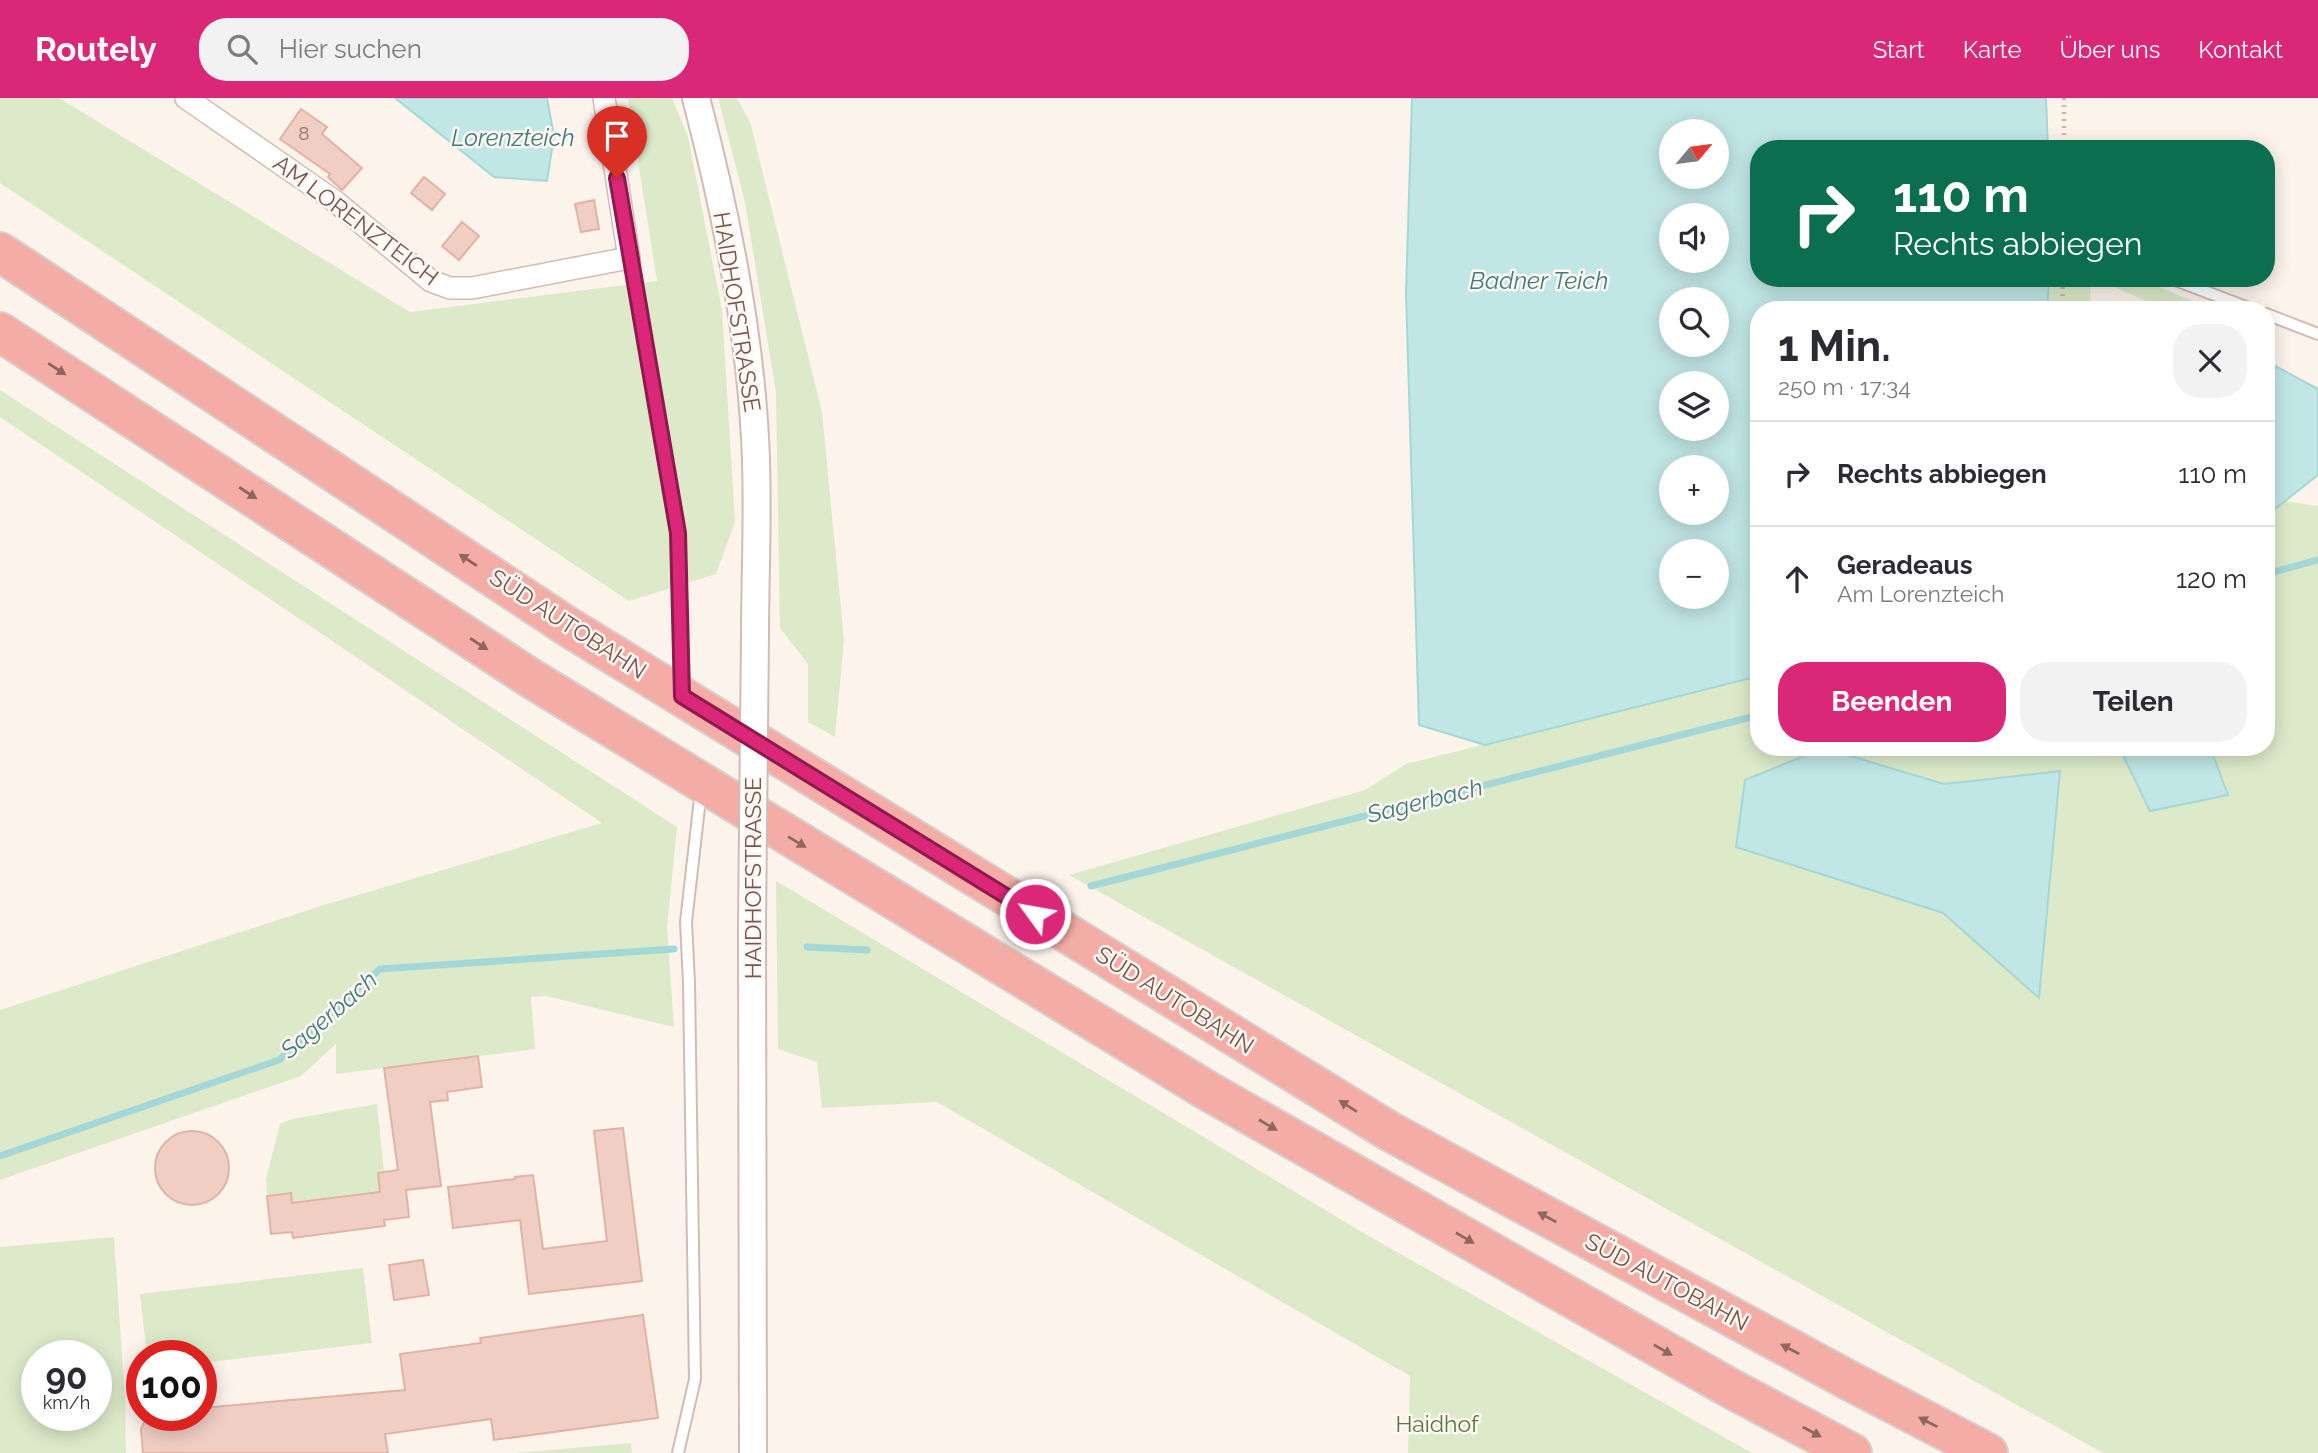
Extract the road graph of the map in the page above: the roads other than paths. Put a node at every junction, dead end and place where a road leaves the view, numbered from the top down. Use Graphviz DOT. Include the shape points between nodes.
graph roads {
  1 [pos="186,98"];
  2 [pos="604,98"];
  3 [pos="696,98"];
  4 [pos="0,251"];
  5 [pos="629,258"];
  6 [pos="2194,287"];
  7 [pos="2230,301"];
  8 [pos="2275,317"];
  9 [pos="0,332"];
  10 [pos="2318,334"];
  11 [pos="682,696"];
  12 [pos="702,784"];
  13 [pos="678,1453"];
  14 [pos="753,1453"];
  15 [pos="1852,1453"];
  16 [pos="1988,1453"];
  1 -- 5 [label="street, AM LORENZTEICH" via="335,202 440,285 472,288"];
  2 -- 5 [label="street"];
  3 -- 14 [label="street, HAIDHOFSTRASSE, bridge" via="745,333 755,439"];
  11 -- 4 [label="highway, SÜD AUTOBAHN, one-way" via="570,628"];
  5 -- 11 [label="lane" via="678,533"];
  6 -- 7 [label="lane"];
  8 -- 10 [label="lane"];
  9 -- 12 [label="highway, one-way" via="532,679"];
  16 -- 11 [label="highway, SÜD AUTOBAHN, one-way" via="1389,1131"];
  12 -- 13 [label="lane" via="686,922 695,1379"];
  12 -- 15 [label="highway, one-way" via="1208,1091"];
}
